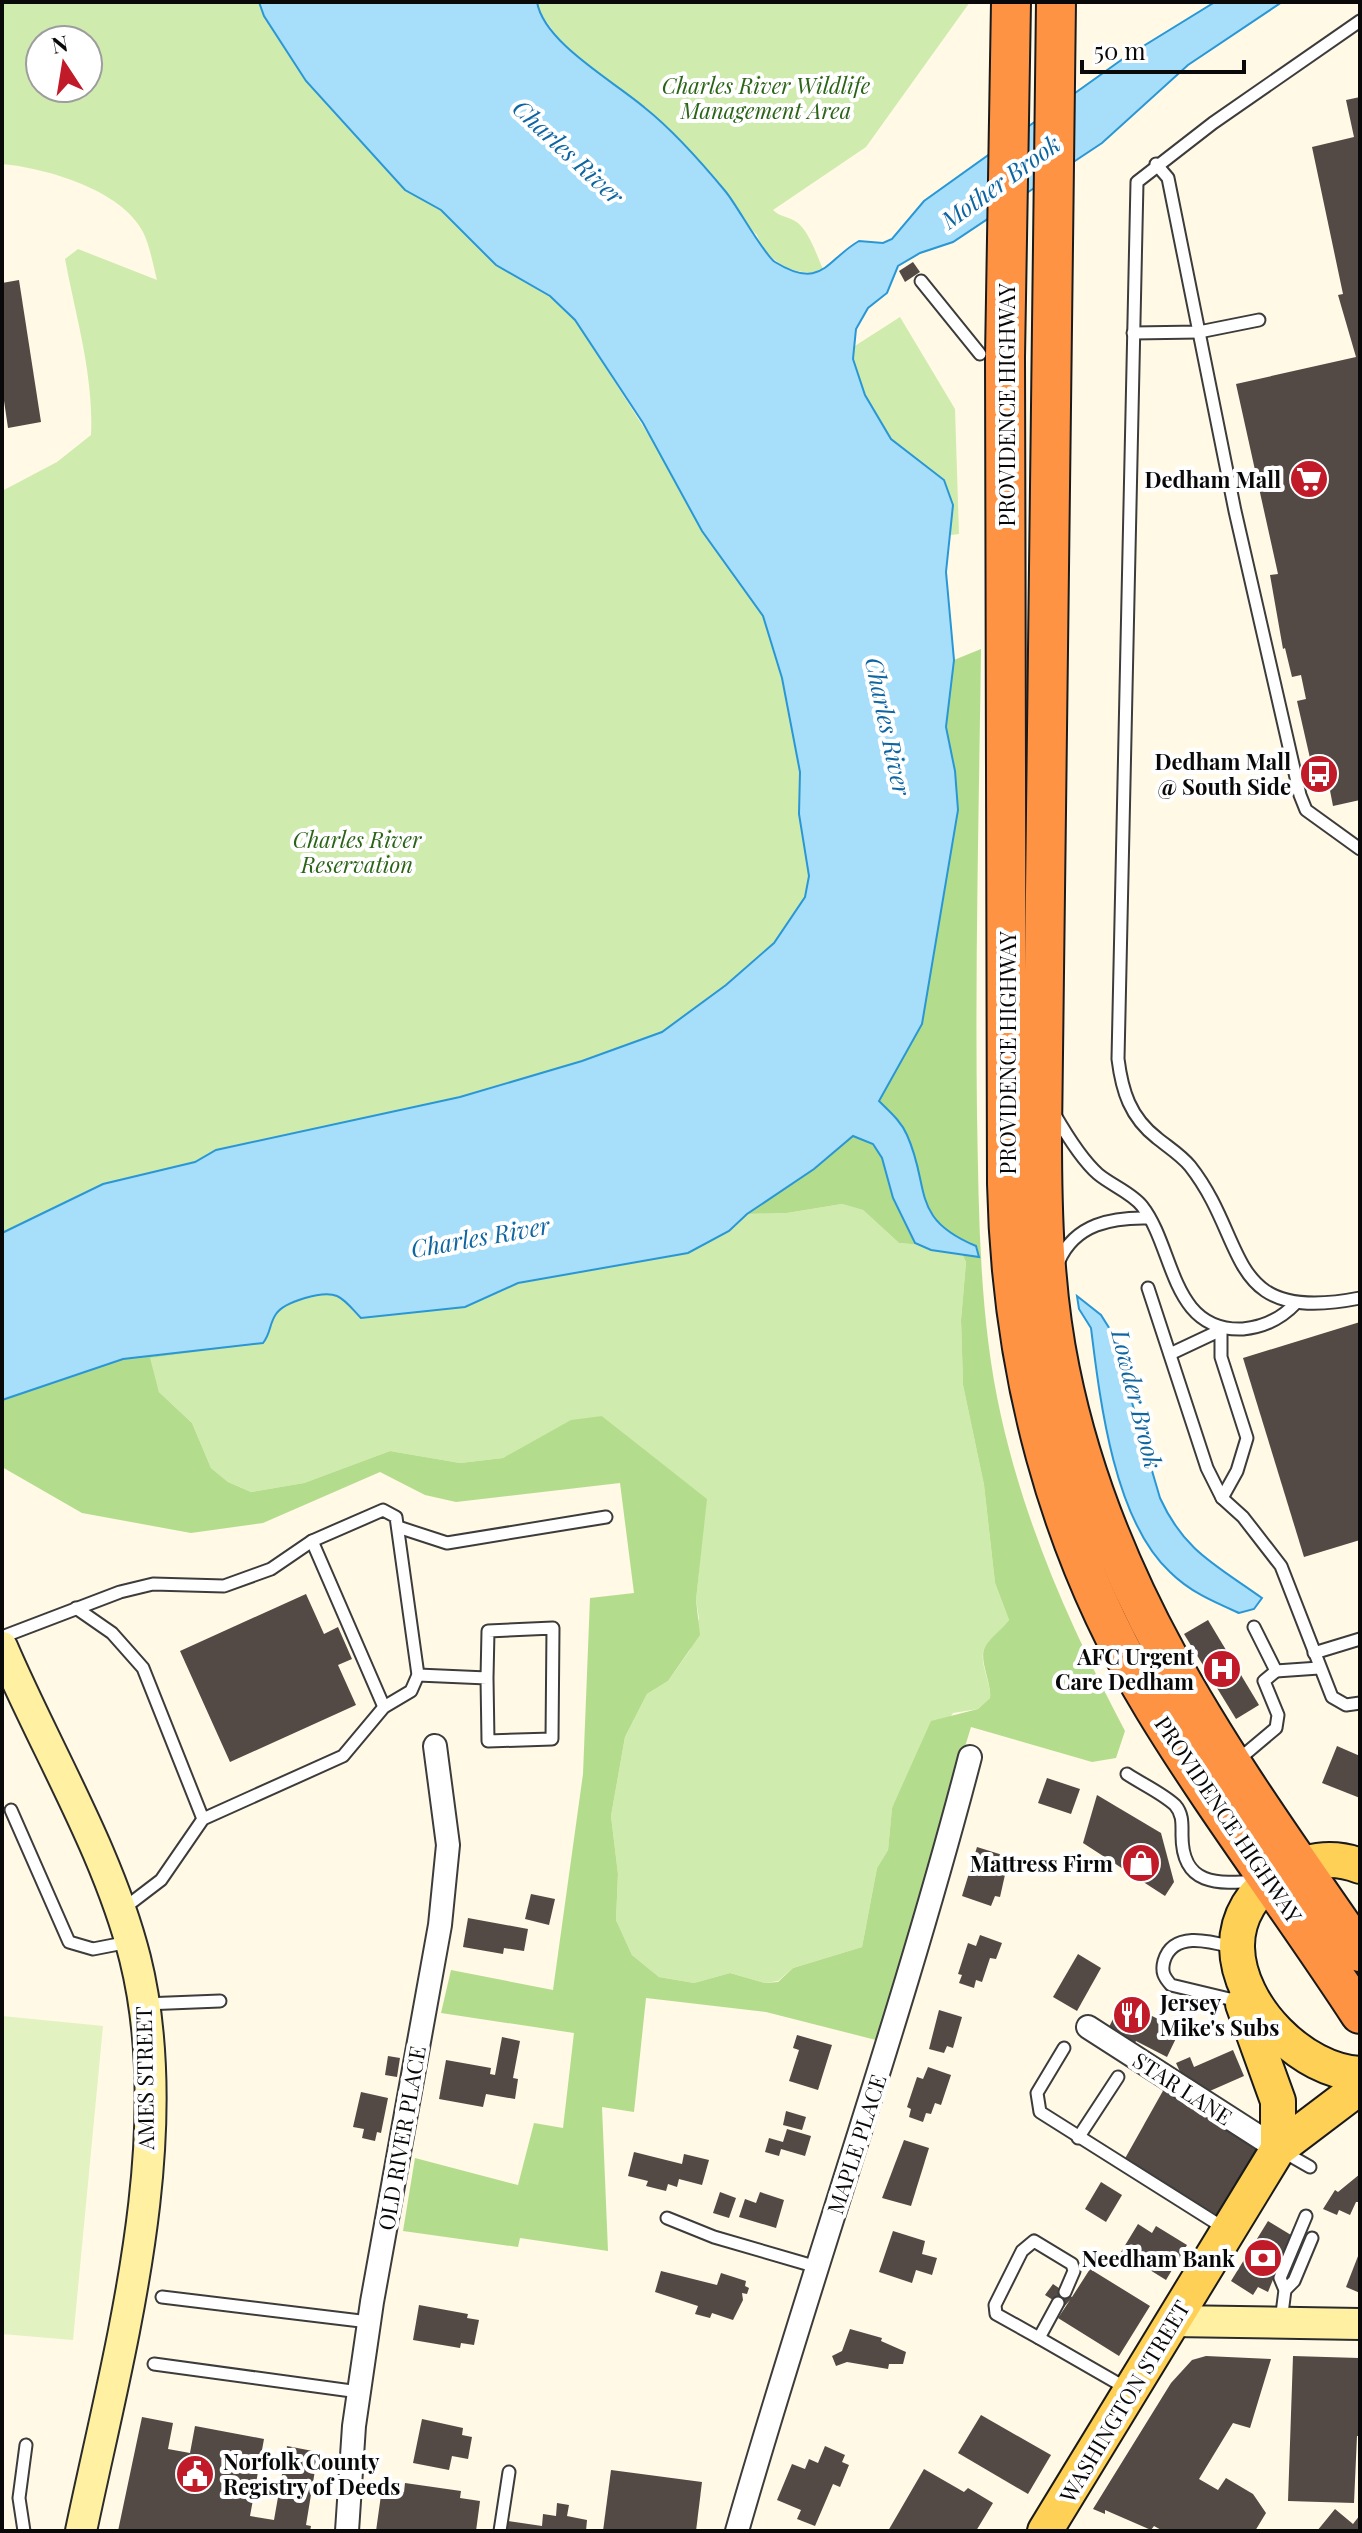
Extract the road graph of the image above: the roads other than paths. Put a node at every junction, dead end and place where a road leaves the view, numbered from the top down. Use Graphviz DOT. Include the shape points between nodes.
graph roads {
  1 [pos="1011,2"];
  2 [pos="1057,5"];
  3 [pos="1360,21"];
  4 [pos="1156,164"];
  5 [pos="921,281"];
  6 [pos="1259,320"];
  7 [pos="1199,332"];
  8 [pos="1133,333"];
  9 [pos="980,354"];
  10 [pos="1360,849"];
  11 [pos="1042,1093"];
  12 [pos="1149,1218"];
  13 [pos="1048,1288"];
  14 [pos="1148,1288"];
  15 [pos="1360,1298"];
  16 [pos="1296,1303"];
  17 [pos="1221,1330"];
  18 [pos="1170,1354"];
  19 [pos="1222,1498"];
  20 [pos="606,1517"];
  21 [pos="398,1527"];
  22 [pos="312,1541"];
  23 [pos="76,1608"];
  24 [pos="1254,1627"];
  25 [pos="2,1637"];
  26 [pos="1360,1639"];
  27 [pos="2,1647"];
  28 [pos="1314,1653"];
  29 [pos="1319,1668"];
  30 [pos="1276,1671"];
  31 [pos="418,1675"];
  32 [pos="487,1678"];
  33 [pos="1360,1703"];
  34 [pos="1346,1705"];
  35 [pos="384,1707"];
  36 [pos="1360,1713"];
  37 [pos="435,1746"];
  38 [pos="970,1757"];
  39 [pos="1232,1765"];
  40 [pos="1127,1774"];
  41 [pos="11,1810"];
  42 [pos="203,1819"];
  43 [pos="1360,1845"];
  44 [pos="1360,1866"];
  45 [pos="1284,1872"];
  46 [pos="120,1911"];
  47 [pos="130,1941"];
  48 [pos="1237,1948"];
  49 [pos="1360,1952"];
  50 [pos="220,2001"];
  51 [pos="143,2004"];
  52 [pos="1250,2004"];
  53 [pos="1360,2014"];
  54 [pos="1088,2027"];
  55 [pos="1064,2048"];
  56 [pos="1360,2074"];
  57 [pos="1118,2077"];
  58 [pos="1360,2087"];
  59 [pos="1078,2138"];
  60 [pos="1278,2149"];
  61 [pos="1310,2167"];
  62 [pos="1306,2216"];
  63 [pos="667,2218"];
  64 [pos="1227,2230"];
  65 [pos="1312,2238"];
  66 [pos="817,2267"];
  67 [pos="1285,2290"];
  68 [pos="1065,2292"];
  69 [pos="162,2297"];
  70 [pos="1058,2303"];
  71 [pos="1172,2321"];
  72 [pos="369,2322"];
  73 [pos="1281,2323"];
  74 [pos="1360,2324"];
  75 [pos="1039,2338"];
  76 [pos="154,2364"];
  77 [pos="1130,2390"];
  78 [pos="359,2392"];
  79 [pos="26,2445"];
  80 [pos="509,2472"];
  81 [pos="24,2531"];
  82 [pos="81,2531"];
  83 [pos="347,2531"];
  84 [pos="500,2531"];
  85 [pos="737,2531"];
  86 [pos="1045,2531"];
  1 -- 45 [label="highway, PROVIDENCE HIGHWAY" via="1007,1184 1019,1344 1058,1499 1101,1610 1153,1708"];
  2 -- 11 [label="highway, PROVIDENCE HIGHWAY"];
  3 -- 4 [label="lane"];
  4 -- 7 [label="lane" via="1168,178"];
  4 -- 8 [label="lane" via="1137,182"];
  5 -- 9 [label="lane"];
  6 -- 7 [label="lane"];
  7 -- 8 [label="lane"];
  7 -- 10 [label="lane" via="1300,795 1306,810"];
  8 -- 16 [label="lane" via="1120,1077 1138,1121 1197,1176 1247,1273 1259,1286"];
  11 -- 12 [label="lane" via="1096,1172 1141,1205"];
  11 -- 13 [label="highway, PROVIDENCE HIGHWAY"];
  12 -- 13 [label="lane" via="1125,1218 1078,1233 1065,1248"];
  12 -- 17 [label="lane" via="1177,1284 1195,1311"];
  13 -- 39 [label="highway, PROVIDENCE HIGHWAY" via="1074,1432 1116,1556 1168,1661"];
  14 -- 18 [label="lane"];
  15 -- 16 [label="lane"];
  16 -- 17 [label="lane" via="1282,1317 1251,1328"];
  17 -- 18 [label="lane"];
  17 -- 19 [label="lane" via="1221,1357 1247,1438"];
  18 -- 19 [label="lane"];
  19 -- 28 [label="lane" via="1281,1566"];
  20 -- 21 [label="lane" via="447,1543"];
  21 -- 22 [label="lane" via="396,1517 383,1510"];
  21 -- 31 [label="lane"];
  22 -- 23 [label="lane" via="271,1569 224,1586 153,1584"];
  22 -- 35 [label="lane"];
  23 -- 25 [label="lane"];
  23 -- 42 [label="lane" via="112,1633 143,1668"];
  24 -- 30 [label="lane"];
  26 -- 28 [label="lane"];
  27 -- 46 [label="street, AMES STREET"];
  28 -- 29 [label="lane"];
  29 -- 30 [label="lane"];
  29 -- 34 [label="lane" via="1332,1697"];
  30 -- 39 [label="lane" via="1264,1681 1278,1715 1276,1728"];
  31 -- 32 [label="lane"];
  31 -- 35 [label="lane" via="411,1691"];
  32 -- 32 [label="lane" via="488,1631 553,1628 552,1739 488,1741"];
  33 -- 34 [label="lane"];
  34 -- 36 [label="lane"];
  35 -- 42 [label="lane" via="332,1763"];
  37 -- 72 [label="street, OLD RIVER PLACE" via="448,1845 440,1925"];
  38 -- 66 [label="street, MAPLE PLACE" via="933,1901"];
  39 -- 45 [label="highway, PROVIDENCE HIGHWAY"];
  40 -- 45 [label="lane" via="1176,1806 1188,1866 1199,1878 1226,1883"];
  41 -- 47 [label="lane" via="69,1942 93,1949"];
  42 -- 46 [label="lane" via="161,1880"];
  43 -- 45 [label="main road"];
  44 -- 45 [label="main road" via="1336,1860"];
  45 -- 48 [label="main road" via="1248,1908"];
  45 -- 49 [label="highway, PROVIDENCE HIGHWAY"];
  45 -- 53 [label="highway, PROVIDENCE HIGHWAY"];
  46 -- 47 [label="street, AMES STREET"];
  47 -- 51 [label="street, AMES STREET"];
  48 -- 52 [label="main road"];
  48 -- 52 [label="lane" via="1190,1940 1177,1943 1168,1952 1164,1977 1171,1985"];
  50 -- 51 [label="lane"];
  51 -- 82 [label="street, AMES STREET" via="149,2111 138,2248"];
  52 -- 56 [label="main road" via="1308,2057 1340,2074"];
  52 -- 60 [label="main road" via="1278,2101"];
  54 -- 60 [label="street, STAR LANE"];
  55 -- 59 [label="lane" via="1037,2093 1037,2102 1047,2118"];
  57 -- 59 [label="lane"];
  58 -- 60 [label="main road, WASHINGTON STREET"];
  59 -- 64 [label="lane"];
  60 -- 61 [label="lane"];
  60 -- 64 [label="main road, WASHINGTON STREET"];
  62 -- 67 [label="lane" via="1280,2278"];
  63 -- 66 [label="lane"];
  64 -- 71 [label="main road, WASHINGTON STREET"];
  65 -- 67 [label="lane"];
  66 -- 85 [label="street, MAPLE PLACE"];
  67 -- 73 [label="lane"];
  68 -- 75 [label="lane" via="1072,2264 1041,2242 1028,2243 995,2305 996,2314"];
  69 -- 72 [label="lane"];
  70 -- 75 [label="lane"];
  71 -- 73 [label="street"];
  71 -- 77 [label="main road, WASHINGTON STREET"];
  72 -- 78 [label="street, OLD RIVER PLACE"];
  73 -- 74 [label="street"];
  75 -- 77 [label="lane"];
  76 -- 78 [label="lane"];
  77 -- 86 [label="main road, WASHINGTON STREET"];
  78 -- 83 [label="street, OLD RIVER PLACE"];
  79 -- 81 [label="lane" via="19,2498"];
  80 -- 84 [label="lane"];
}
